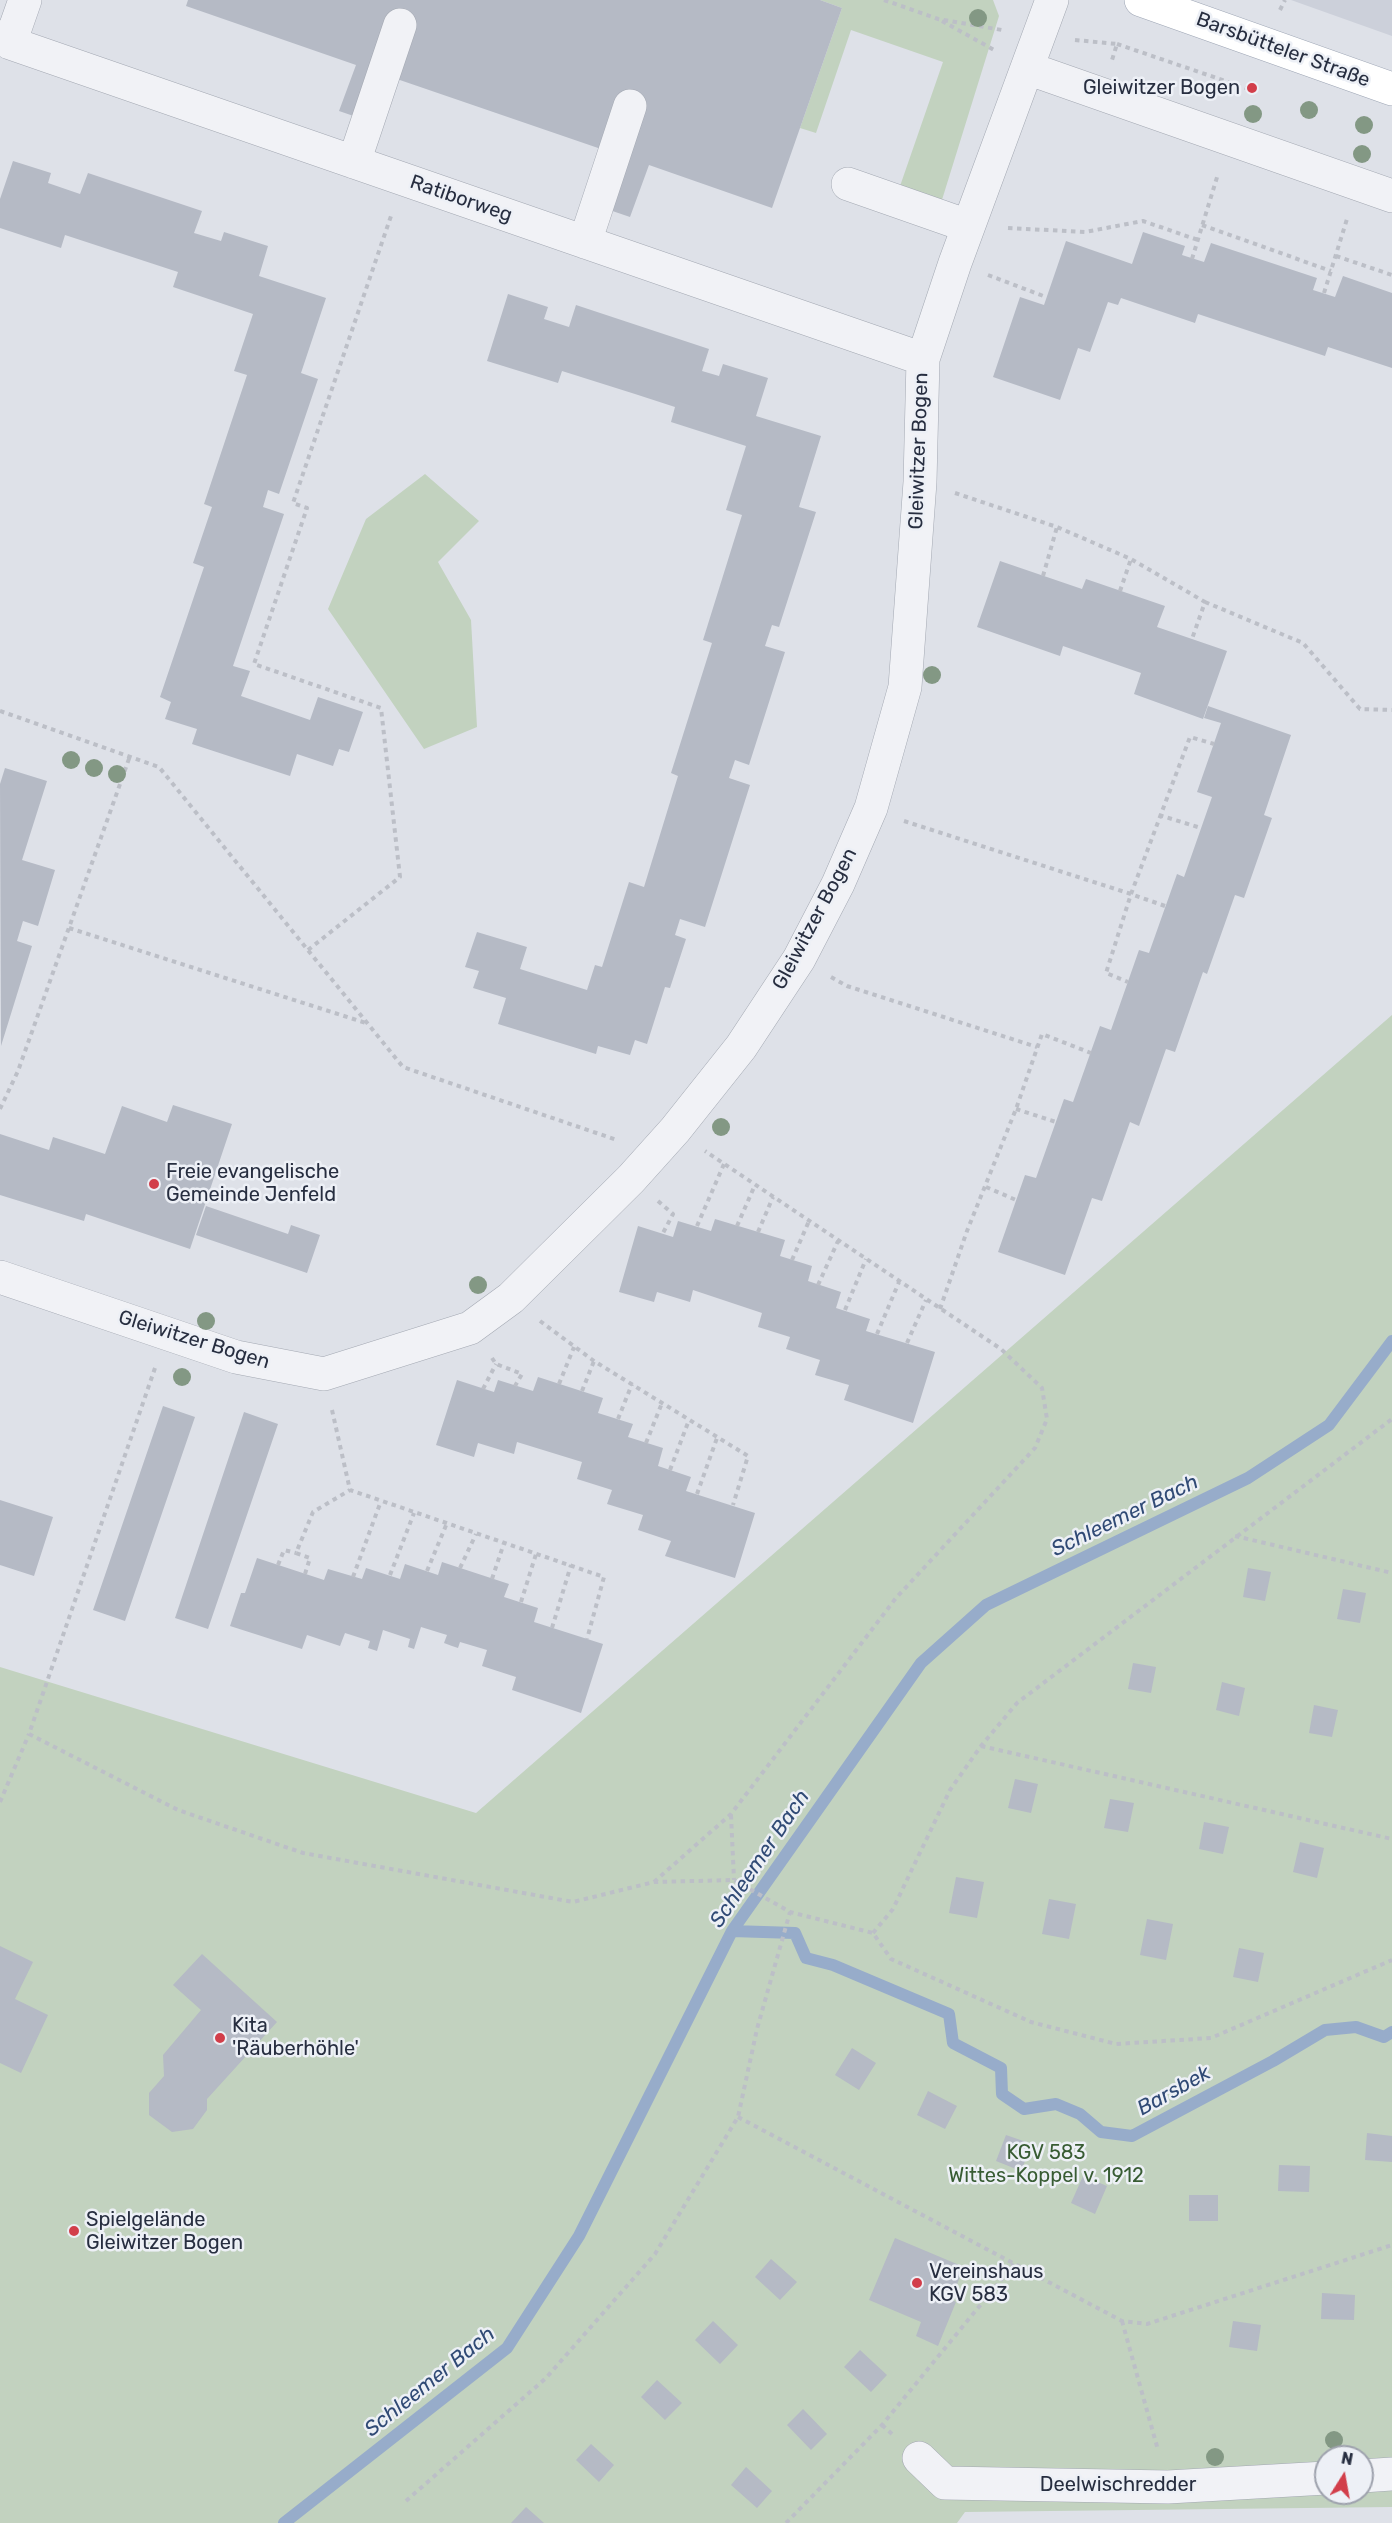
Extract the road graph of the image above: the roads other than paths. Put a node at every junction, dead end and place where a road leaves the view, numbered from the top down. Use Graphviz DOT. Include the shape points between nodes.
graph roads {
  1 [pos="25,0"];
  2 [pos="1052,0"];
  3 [pos="1141,0"];
  4 [pos="400,24"];
  5 [pos="5,40"];
  6 [pos="1027,68"];
  7 [pos="1392,89"];
  8 [pos="630,106"];
  9 [pos="354,162"];
  10 [pos="848,184"];
  11 [pos="1392,196"];
  12 [pos="968,226"];
  13 [pos="585,242"];
  14 [pos="923,359"];
  15 [pos="0,1277"];
  16 [pos="919,2458"];
  17 [pos="1392,2474"];
  18 [pos="1374,2475"];
  19 [pos="1314,2479"];
  1 -- 5 [label="street"];
  2 -- 6 [label="street, Gleiwitzer Bogen"];
  3 -- 7 [label="main road, Barsbütteler Straße"];
  4 -- 9 [label="street"];
  5 -- 9 [label="street, Ratiborweg"];
  6 -- 11 [label="street"];
  6 -- 12 [label="street, Gleiwitzer Bogen"];
  8 -- 13 [label="street"];
  9 -- 13 [label="street, Ratiborweg"];
  10 -- 12 [label="street"];
  12 -- 14 [label="street, Gleiwitzer Bogen"];
  13 -- 14 [label="street, Ratiborweg"];
  14 -- 15 [label="street, Gleiwitzer Bogen" via="920,482 905,687 871,808 799,960 741,1047 631,1179 511,1298 470,1328 324,1374 236,1357"];
  16 -- 19 [label="street, Deelwischredder" via="945,2483 1168,2487"];
  17 -- 18 [label="street"];
}
